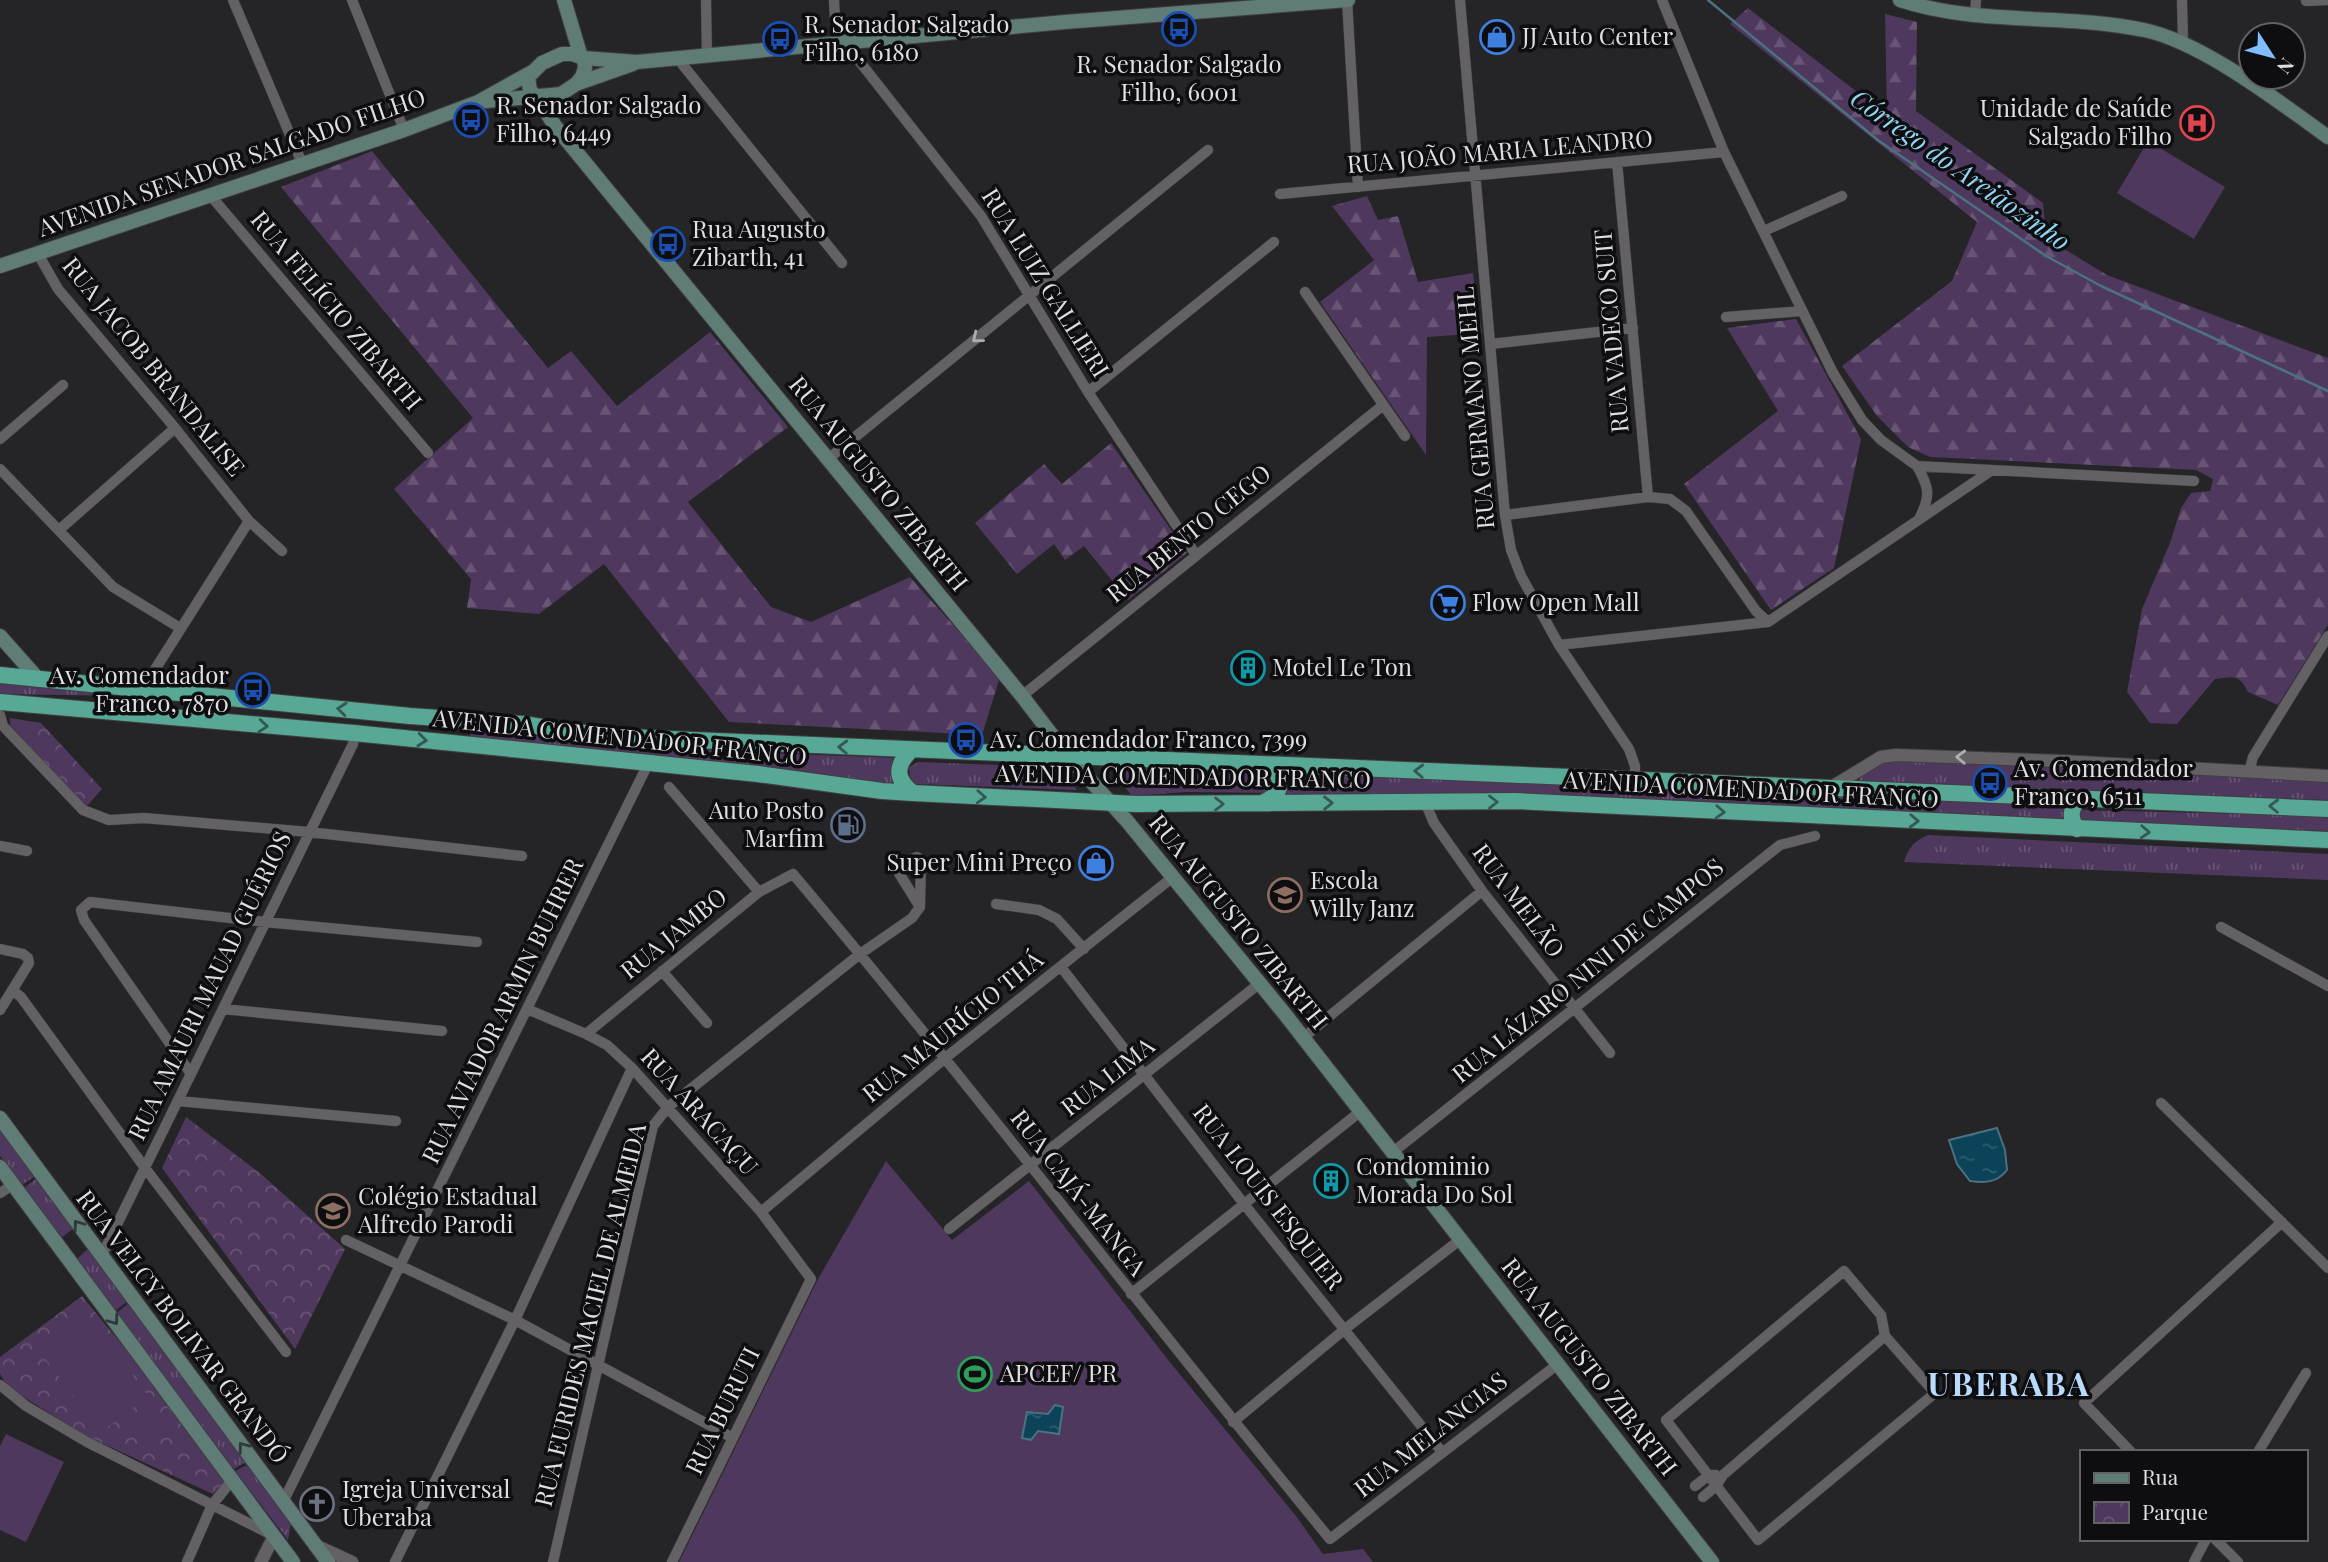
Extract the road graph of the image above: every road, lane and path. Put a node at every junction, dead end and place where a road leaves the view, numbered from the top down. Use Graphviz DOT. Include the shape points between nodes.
graph roads {
  1 [pos="233,0"];
  2 [pos="352,0"];
  3 [pos="564,0"];
  4 [pos="706,0"];
  5 [pos="834,0"];
  6 [pos="1347,0"];
  7 [pos="1460,0"];
  8 [pos="1662,0"];
  9 [pos="1900,0"];
  10 [pos="2182,0"];
  11 [pos="2328,0"];
  12 [pos="2306,1"];
  13 [pos="1274,3"];
  14 [pos="1976,7"];
  15 [pos="569,21"];
  16 [pos="845,43"];
  17 [pos="2183,43"];
  18 [pos="707,56"];
  19 [pos="554,58"];
  20 [pos="582,58"];
  21 [pos="678,59"];
  22 [pos="637,62"];
  23 [pos="532,72"];
  24 [pos="571,88"];
  25 [pos="538,96"];
  26 [pos="478,102"];
  27 [pos="555,125"];
  28 [pos="404,130"];
  29 [pos="2328,137"];
  30 [pos="1208,150"];
  31 [pos="1724,152"];
  32 [pos="1618,162"];
  33 [pos="302,163"];
  34 [pos="1477,175"];
  35 [pos="1358,187"];
  36 [pos="1280,194"];
  37 [pos="211,196"];
  38 [pos="1842,196"];
  39 [pos="1764,232"];
  40 [pos="1274,242"];
  41 [pos="38,254"];
  42 [pos="842,262"];
  43 [pos="0,266"];
  44 [pos="1305,292"];
  45 [pos="1030,294"];
  46 [pos="1802,311"];
  47 [pos="1726,317"];
  48 [pos="1633,328"];
  49 [pos="1490,344"];
  50 [pos="63,385"];
  51 [pos="1088,392"];
  52 [pos="1382,406"];
  53 [pos="175,428"];
  54 [pos="1405,436"];
  55 [pos="0,439"];
  56 [pos="428,453"];
  57 [pos="828,459"];
  58 [pos="1917,466"];
  59 [pos="0,468"];
  60 [pos="1992,469"];
  61 [pos="2194,481"];
  62 [pos="1648,497"];
  63 [pos="1506,515"];
  64 [pos="1919,519"];
  65 [pos="249,521"];
  66 [pos="59,530"];
  67 [pos="282,551"];
  68 [pos="1196,555"];
  69 [pos="1768,621"];
  70 [pos="180,628"];
  71 [pos="0,636"];
  72 [pos="2328,636"];
  73 [pos="1559,645"];
  74 [pos="0,675"];
  75 [pos="39,680"];
  76 [pos="142,690"];
  77 [pos="1022,696"];
  78 [pos="0,702"];
  79 [pos="0,715"];
  80 [pos="410,716"];
  81 [pos="354,733"];
  82 [pos="911,750"];
  83 [pos="1068,756"];
  84 [pos="648,764"];
  85 [pos="1268,765"];
  86 [pos="2249,772"];
  87 [pos="2328,776"];
  88 [pos="1634,780"];
  89 [pos="668,787"];
  90 [pos="1829,788"];
  91 [pos="913,793"];
  92 [pos="2086,799"];
  93 [pos="1425,802"];
  94 [pos="1110,803"];
  95 [pos="1260,804"];
  96 [pos="2328,808"];
  97 [pos="2077,829"];
  98 [pos="309,832"];
  99 [pos="1815,836"];
  100 [pos="2328,840"];
  101 [pos="0,846"];
  102 [pos="27,851"];
  103 [pos="522,856"];
  104 [pos="793,874"];
  105 [pos="1172,877"];
  106 [pos="1482,891"];
  107 [pos="759,892"];
  108 [pos="996,904"];
  109 [pos="920,906"];
  110 [pos="265,922"];
  111 [pos="2221,927"];
  112 [pos="477,943"];
  113 [pos="0,949"];
  114 [pos="1084,949"];
  115 [pos="860,954"];
  116 [pos="1061,967"];
  117 [pos="662,971"];
  118 [pos="1260,983"];
  119 [pos="2328,986"];
  120 [pos="12,990"];
  121 [pos="223,1009"];
  122 [pos="527,1009"];
  123 [pos="1574,1009"];
  124 [pos="0,1010"];
  125 [pos="707,1023"];
  126 [pos="442,1031"];
  127 [pos="586,1034"];
  128 [pos="1304,1037"];
  129 [pos="1610,1054"];
  130 [pos="944,1059"];
  131 [pos="632,1068"];
  132 [pos="191,1074"];
  133 [pos="1146,1075"];
  134 [pos="178,1101"];
  135 [pos="2161,1103"];
  136 [pos="668,1107"];
  137 [pos="1361,1111"];
  138 [pos="0,1118"];
  139 [pos="396,1121"];
  140 [pos="1393,1152"];
  141 [pos="1030,1165"];
  142 [pos="0,1167"];
  143 [pos="145,1168"];
  144 [pos="14,1184"];
  145 [pos="0,1193"];
  146 [pos="1244,1204"];
  147 [pos="761,1212"];
  148 [pos="2282,1223"];
  149 [pos="949,1229"];
  150 [pos="1461,1239"];
  151 [pos="346,1240"];
  152 [pos="101,1257"];
  153 [pos="400,1266"];
  154 [pos="2328,1268"];
  155 [pos="811,1279"];
  156 [pos="1131,1294"];
  157 [pos="515,1320"];
  158 [pos="1345,1329"];
  159 [pos="1885,1336"];
  160 [pos="286,1352"];
  161 [pos="599,1364"];
  162 [pos="1558,1364"];
  163 [pos="2306,1373"];
  164 [pos="0,1385"];
  165 [pos="1233,1422"];
  166 [pos="733,1438"];
  167 [pos="2129,1450"];
  168 [pos="2260,1450"];
  169 [pos="1441,1452"];
  170 [pos="1709,1475"];
  171 [pos="1723,1475"];
  172 [pos="233,1479"];
  173 [pos="1695,1486"];
  174 [pos="1716,1486"];
  175 [pos="1703,1497"];
  176 [pos="284,1502"];
  177 [pos="212,1505"];
  178 [pos="274,1536"];
  179 [pos="1330,1539"];
  180 [pos="2205,1541"];
  181 [pos="2217,1541"];
  182 [pos="315,1545"];
  183 [pos="187,1562"];
  184 [pos="261,1562"];
  185 [pos="293,1562"];
  186 [pos="328,1562"];
  187 [pos="352,1562"];
  188 [pos="396,1562"];
  189 [pos="553,1562"];
  190 [pos="672,1562"];
  191 [pos="1712,1562"];
  192 [pos="2194,1562"];
  193 [pos="2238,1562"];
  1 -- 33 [label="street"];
  2 -- 28 [label="street"];
  3 -- 15 [label="main road"];
  4 -- 18 [label="street"];
  5 -- 16 [label="street" via="835,19"];
  6 -- 13 [label="main road"];
  6 -- 35 [label="street"];
  7 -- 34 [label="street, RUA GERMANO MEHL"];
  8 -- 31 [label="street"];
  9 -- 14 [label="main road" via="1929,8"];
  10 -- 17 [label="street"];
  11 -- 12 [label="street"];
  13 -- 16 [label="main road"];
  14 -- 17 [label="main road" via="2146,30"];
  15 -- 19 [label="main road" via="565,47"];
  15 -- 20 [label="main road"];
  16 -- 18 [label="main road"];
  16 -- 45 [label="street, RUA LUIZ GALLIERI" via="981,216"];
  17 -- 29 [label="main road"];
  18 -- 21 [label="main road"];
  19 -- 20 [label="main road" via="562,54"];
  19 -- 23 [label="main road"];
  20 -- 22 [label="main road"];
  20 -- 24 [label="main road" via="582,77"];
  21 -- 22 [label="main road"];
  21 -- 42 [label="street"];
  22 -- 24 [label="main road"];
  23 -- 25 [label="main road" via="527,84"];
  23 -- 26 [label="main road, AVENIDA SENADOR SALGADO FILHO"];
  24 -- 25 [label="main road" via="554,96"];
  24 -- 27 [label="main road" via="556,106"];
  25 -- 26 [label="main road, AVENIDA SENADOR SALGADO FILHO"];
  25 -- 27 [label="main road, RUA AUGUSTO ZIBARTH"];
  26 -- 28 [label="main road, AVENIDA SENADOR SALGADO FILHO"];
  27 -- 57 [label="main road, RUA AUGUSTO ZIBARTH"];
  28 -- 33 [label="main road, AVENIDA SENADOR SALGADO FILHO"];
  30 -- 45 [label="street"];
  31 -- 32 [label="street, RUA JOÃO MARIA LEANDRO"];
  31 -- 39 [label="street"];
  32 -- 34 [label="street, RUA JOÃO MARIA LEANDRO"];
  32 -- 48 [label="street, RUA VADECO SUIT"];
  33 -- 37 [label="main road, AVENIDA SENADOR SALGADO FILHO"];
  34 -- 35 [label="street, RUA JOÃO MARIA LEANDRO"];
  34 -- 49 [label="street, RUA GERMANO MEHL"];
  35 -- 36 [label="street, RUA JOÃO MARIA LEANDRO"];
  37 -- 41 [label="main road, AVENIDA SENADOR SALGADO FILHO"];
  37 -- 56 [label="street, RUA FELÍCIO ZIBARTH"];
  38 -- 39 [label="street"];
  39 -- 46 [label="street"];
  40 -- 51 [label="street"];
  41 -- 43 [label="main road, AVENIDA SENADOR SALGADO FILHO"];
  41 -- 53 [label="street, RUA JACOB BRANDALISE" via="58,289"];
  44 -- 52 [label="street"];
  45 -- 51 [label="street, RUA LUIZ GALLIERI"];
  45 -- 57 [label="street, one-way"];
  46 -- 47 [label="street"];
  46 -- 58 [label="street" via="1862,420"];
  48 -- 49 [label="street"];
  48 -- 62 [label="street, RUA VADECO SUIT"];
  49 -- 63 [label="street, RUA GERMANO MEHL"];
  50 -- 55 [label="street"];
  51 -- 68 [label="street, RUA LUIZ GALLIERI"];
  52 -- 54 [label="street"];
  52 -- 68 [label="street, RUA BENTO CEGO"];
  53 -- 65 [label="street, RUA JACOB BRANDALISE"];
  53 -- 66 [label="street"];
  57 -- 77 [label="main road, RUA AUGUSTO ZIBARTH"];
  58 -- 60 [label="street"];
  58 -- 64 [label="street" via="1927,483 1927,502"];
  59 -- 66 [label="street"];
  60 -- 61 [label="street"];
  60 -- 64 [label="street"];
  62 -- 63 [label="street"];
  62 -- 69 [label="street" via="1670,499 1686,511 1756,611"];
  63 -- 73 [label="street, RUA GERMANO MEHL" via="1511,550 1521,576"];
  64 -- 69 [label="street"];
  65 -- 67 [label="street, RUA JACOB BRANDALISE"];
  65 -- 70 [label="street"];
  66 -- 70 [label="street" via="113,587"];
  68 -- 77 [label="street, RUA BENTO CEGO"];
  69 -- 73 [label="street"];
  70 -- 76 [label="street"];
  71 -- 75 [label="main road"];
  72 -- 86 [label="street" via="2253,757"];
  73 -- 88 [label="street, RUA GERMANO MEHL" via="1629,749"];
  74 -- 75 [label="highway, AVENIDA COMENDADOR FRANCO"];
  75 -- 76 [label="highway, AVENIDA COMENDADOR FRANCO"];
  80 -- 76 [label="highway, AVENIDA COMENDADOR FRANCO, one-way"];
  77 -- 83 [label="main road, RUA AUGUSTO ZIBARTH"];
  78 -- 81 [label="highway, AVENIDA COMENDADOR FRANCO, one-way"];
  79 -- 98 [label="street" via="3,726 83,810 109,820 144,818"];
  80 -- 81 [label="highway" via="391,724 364,722"];
  82 -- 80 [label="highway, AVENIDA COMENDADOR FRANCO, one-way" via="634,737"];
  81 -- 84 [label="highway, AVENIDA COMENDADOR FRANCO, one-way"];
  81 -- 98 [label="street, RUA AMAURI MAUAD GUÉRIOS" via="353,744"];
  82 -- 83 [label="highway, AVENIDA COMENDADOR FRANCO"];
  82 -- 91 [label="highway" via="899,769 904,785"];
  83 -- 85 [label="highway, AVENIDA COMENDADOR FRANCO"];
  83 -- 94 [label="main road, RUA AUGUSTO ZIBARTH"];
  84 -- 91 [label="highway, AVENIDA COMENDADOR FRANCO"];
  84 -- 122 [label="street, RUA AVIADOR ARMIN BUHRER"];
  88 -- 85 [label="highway, AVENIDA COMENDADOR FRANCO, one-way"];
  85 -- 95 [label="highway" via="1280,779 1279,790 1273,799"];
  86 -- 87 [label="street, AVENIDA COMENDADOR FRANCO"];
  86 -- 90 [label="street, AVENIDA COMENDADOR FRANCO, one-way" via="1896,755 1881,757"];
  88 -- 90 [label="highway, AVENIDA COMENDADOR FRANCO"];
  89 -- 107 [label="street"];
  90 -- 92 [label="highway, AVENIDA COMENDADOR FRANCO"];
  91 -- 94 [label="highway, AVENIDA COMENDADOR FRANCO, one-way"];
  96 -- 92 [label="highway, AVENIDA COMENDADOR FRANCO, one-way"];
  92 -- 97 [label="highway" via="2077,801 2071,812"];
  95 -- 93 [label="highway, AVENIDA COMENDADOR FRANCO, one-way"];
  93 -- 97 [label="highway, AVENIDA COMENDADOR FRANCO, one-way" via="1516,802"];
  93 -- 106 [label="street, RUA MELÃO"];
  94 -- 95 [label="highway, AVENIDA COMENDADOR FRANCO, one-way"];
  94 -- 105 [label="main road, RUA AUGUSTO ZIBARTH"];
  97 -- 100 [label="highway, AVENIDA COMENDADOR FRANCO, one-way"];
  98 -- 103 [label="street"];
  98 -- 110 [label="street, RUA AMAURI MAUAD GUÉRIOS"];
  99 -- 123 [label="street, RUA LÁZARO NINI DE CAMPOS" via="1780,845"];
  101 -- 102 [label="street"];
  104 -- 107 [label="street, RUA JAMBO"];
  104 -- 115 [label="street, RUA CAJÁ-MANGA"];
  105 -- 114 [label="street, RUA MAURÍCIO THÁ"];
  105 -- 118 [label="main road, RUA AUGUSTO ZIBARTH"];
  106 -- 123 [label="street, RUA MELÃO"];
  106 -- 128 [label="street"];
  107 -- 117 [label="street, RUA JAMBO"];
  108 -- 114 [label="street" via="1039,910 1057,919"];
  109 -- 115 [label="street, RUA EURIDES MACIEL DE ALMEIDA" via="912,918"];
  110 -- 112 [label="street"];
  110 -- 121 [label="street, RUA AMAURI MAUAD GUÉRIOS"];
  110 -- 132 [label="street" via="90,902 81,909 84,920"];
  111 -- 119 [label="street"];
  113 -- 120 [label="street" via="28,958"];
  114 -- 116 [label="street, RUA MAURÍCIO THÁ"];
  115 -- 130 [label="street, RUA CAJÁ-MANGA"];
  115 -- 136 [label="street, RUA EURIDES MACIEL DE ALMEIDA"];
  116 -- 130 [label="street, RUA MAURÍCIO THÁ"];
  116 -- 133 [label="street, RUA LOUIS ESQUIER"];
  117 -- 125 [label="street"];
  117 -- 127 [label="street, RUA JAMBO"];
  118 -- 128 [label="main road, RUA AUGUSTO ZIBARTH"];
  118 -- 133 [label="street, RUA LIMA"];
  120 -- 124 [label="street"];
  120 -- 143 [label="street" via="21,996"];
  121 -- 126 [label="street"];
  121 -- 132 [label="street, RUA AMAURI MAUAD GUÉRIOS"];
  122 -- 127 [label="street, RUA ARACAÇU"];
  122 -- 153 [label="street, RUA AVIADOR ARMIN BUHRER"];
  123 -- 129 [label="street, RUA MELÃO"];
  123 -- 140 [label="street, RUA LÁZARO NINI DE CAMPOS"];
  127 -- 131 [label="street, RUA ARACAÇU" via="607,1045"];
  128 -- 137 [label="main road, RUA AUGUSTO ZIBARTH"];
  130 -- 141 [label="street, RUA CAJÁ-MANGA"];
  130 -- 147 [label="street, RUA MAURÍCIO THÁ"];
  131 -- 136 [label="street, RUA ARACAÇU"];
  131 -- 157 [label="street"];
  132 -- 134 [label="street, RUA AMAURI MAUAD GUÉRIOS"];
  133 -- 141 [label="street, RUA LIMA"];
  133 -- 146 [label="street, RUA LOUIS ESQUIER"];
  134 -- 139 [label="street"];
  134 -- 143 [label="street, RUA AMAURI MAUAD GUÉRIOS"];
  135 -- 148 [label="street"];
  136 -- 147 [label="street, RUA ARACAÇU"];
  136 -- 161 [label="street, RUA EURIDES MACIEL DE ALMEIDA" via="653,1126"];
  137 -- 140 [label="main road, RUA AUGUSTO ZIBARTH"];
  137 -- 146 [label="street"];
  152 -- 138 [label="main road, RUA VELCY BOLIVAR GRANDÓ, one-way"];
  140 -- 150 [label="main road, RUA AUGUSTO ZIBARTH"];
  141 -- 149 [label="street, RUA LIMA"];
  141 -- 156 [label="street, RUA CAJÁ-MANGA"];
  142 -- 144 [label="main road, RUA VELCY BOLIVAR GRANDÓ"];
  143 -- 152 [label="street, RUA AMAURI MAUAD GUÉRIOS"];
  143 -- 160 [label="street"];
  144 -- 145 [label="street"];
  144 -- 172 [label="main road, RUA VELCY BOLIVAR GRANDÓ, one-way"];
  146 -- 156 [label="street"];
  146 -- 158 [label="street, RUA LOUIS ESQUIER"];
  147 -- 155 [label="street, RUA ARACAÇU"];
  148 -- 154 [label="street"];
  148 -- 167 [label="street" via="2084,1403"];
  150 -- 158 [label="street"];
  150 -- 162 [label="main road, RUA AUGUSTO ZIBARTH"];
  151 -- 153 [label="street"];
  176 -- 152 [label="main road, RUA VELCY BOLIVAR GRANDÓ, one-way"];
  153 -- 157 [label="street"];
  153 -- 176 [label="street, RUA AVIADOR ARMIN BUHRER"];
  155 -- 166 [label="street, RUA BURUTI"];
  156 -- 165 [label="street, RUA CAJÁ-MANGA"];
  157 -- 161 [label="street"];
  157 -- 188 [label="street"];
  158 -- 165 [label="street"];
  158 -- 169 [label="street, RUA LOUIS ESQUIER"];
  159 -- 170 [label="street" via="1881,1315 1844,1271 1666,1420"];
  159 -- 171 [label="street"];
  159 -- 174 [label="street" via="1935,1393 1758,1540"];
  161 -- 166 [label="street"];
  161 -- 189 [label="street, RUA EURIDES MACIEL DE ALMEIDA"];
  162 -- 169 [label="street, RUA MELANCIAS"];
  162 -- 191 [label="main road, RUA AUGUSTO ZIBARTH"];
  163 -- 168 [label="street"];
  164 -- 177 [label="street" via="55,1424"];
  165 -- 179 [label="street, RUA CAJÁ-MANGA"];
  166 -- 190 [label="street, RUA BURUTI"];
  169 -- 179 [label="street, RUA MELANCIAS"];
  170 -- 171 [label="street"];
  170 -- 173 [label="street"];
  170 -- 174 [label="street"];
  171 -- 174 [label="street"];
  172 -- 177 [label="street"];
  172 -- 178 [label="main road, RUA VELCY BOLIVAR GRANDÓ"];
  174 -- 175 [label="street"];
  176 -- 182 [label="main road, RUA VELCY BOLIVAR GRANDÓ"];
  177 -- 178 [label="street"];
  177 -- 183 [label="street"];
  178 -- 184 [label="street"];
  178 -- 185 [label="main road, RUA VELCY BOLIVAR GRANDÓ"];
  180 -- 192 [label="street"];
  181 -- 193 [label="street"];
  182 -- 186 [label="main road, RUA VELCY BOLIVAR GRANDÓ"];
  182 -- 187 [label="street"];
}
